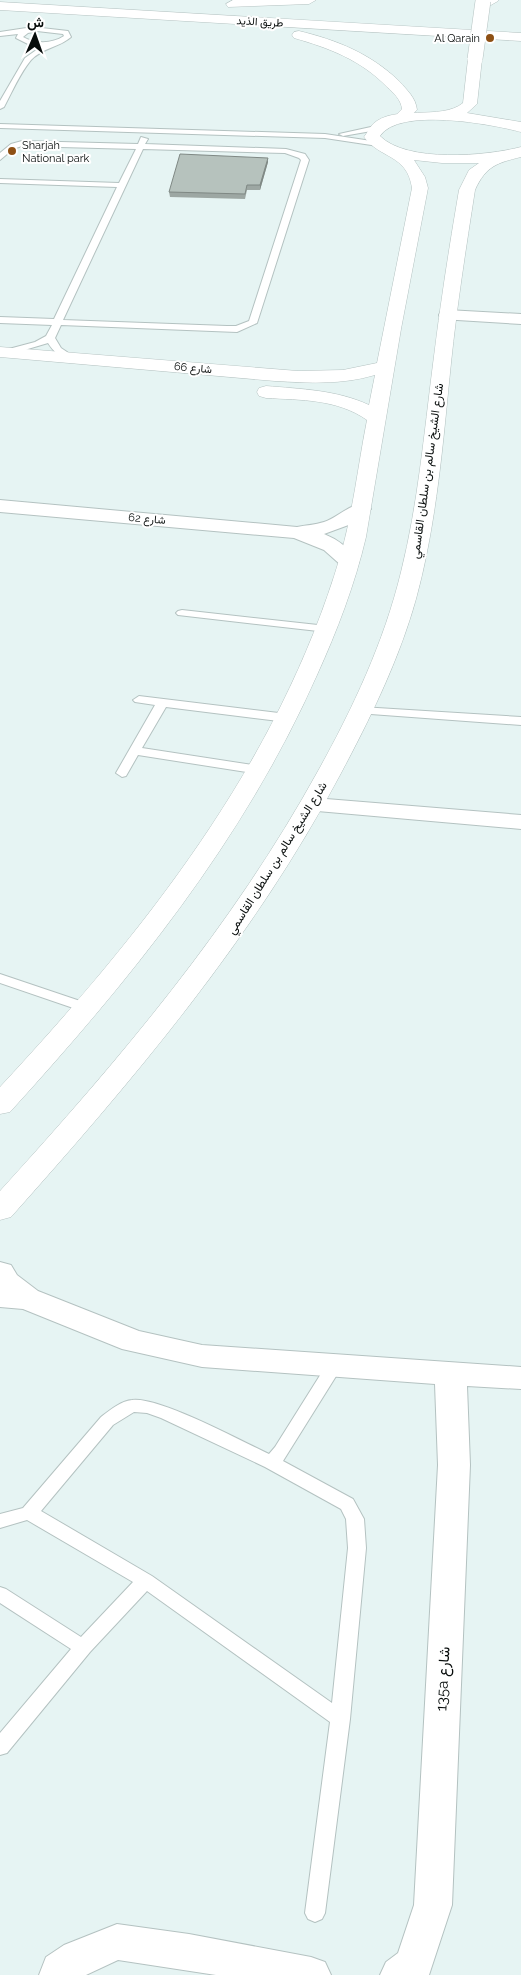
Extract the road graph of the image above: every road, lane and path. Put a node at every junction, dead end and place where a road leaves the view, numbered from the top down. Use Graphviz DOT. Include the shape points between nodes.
graph roads {
  1 [pos="43,0"];
  2 [pos="309,0"];
  3 [pos="483,0"];
  4 [pos="491,0"];
  5 [pos="217,4"];
  6 [pos="0,6"];
  7 [pos="29,8"];
  8 [pos="521,29"];
  9 [pos="28,31"];
  10 [pos="0,34"];
  11 [pos="0,38"];
  12 [pos="521,38"];
  13 [pos="24,41"];
  14 [pos="51,43"];
  15 [pos="29,58"];
  16 [pos="480,59"];
  17 [pos="0,107"];
  18 [pos="432,116"];
  19 [pos="400,118"];
  20 [pos="514,125"];
  21 [pos="0,126"];
  22 [pos="380,126"];
  23 [pos="148,130"];
  24 [pos="325,136"];
  25 [pos="140,146"];
  26 [pos="386,148"];
  27 [pos="521,152"];
  28 [pos="0,158"];
  29 [pos="496,158"];
  30 [pos="0,181"];
  31 [pos="122,185"];
  32 [pos="447,315"];
  33 [pos="521,319"];
  34 [pos="0,320"];
  35 [pos="57,322"];
  36 [pos="50,338"];
  37 [pos="3,358"];
  38 [pos="70,358"];
  39 [pos="385,366"];
  40 [pos="291,376"];
  41 [pos="240,389"];
  42 [pos="377,418"];
  43 [pos="0,506"];
  44 [pos="360,509"];
  45 [pos="294,532"];
  46 [pos="349,562"];
  47 [pos="182,613"];
  48 [pos="327,629"];
  49 [pos="139,700"];
  50 [pos="162,703"];
  51 [pos="361,711"];
  52 [pos="287,718"];
  53 [pos="521,721"];
  54 [pos="135,751"];
  55 [pos="259,770"];
  56 [pos="122,773"];
  57 [pos="314,805"];
  58 [pos="521,822"];
  59 [pos="0,978"];
  60 [pos="87,1008"];
  61 [pos="0,1105"];
  62 [pos="0,1210"];
  63 [pos="0,1272"];
  64 [pos="14,1297"];
  65 [pos="334,1365"];
  66 [pos="451,1374"];
  67 [pos="521,1378"];
  68 [pos="272,1462"];
  69 [pos="29,1513"];
  70 [pos="0,1521"];
  71 [pos="146,1581"];
  72 [pos="0,1594"];
  73 [pos="83,1647"];
  74 [pos="340,1719"];
  75 [pos="0,1747"];
  76 [pos="315,1913"];
  77 [pos="59,1975"];
  78 [pos="311,1975"];
  79 [pos="400,1975"];
  1 -- 8 [label="main road, طريق الذيد"];
  2 -- 5 [label="main road"];
  3 -- 16 [label="main road, bridge"];
  4 -- 16 [label="main road"];
  6 -- 7 [label="main road, طريق الذيد"];
  7 -- 12 [label="main road, طريق الذيد"];
  7 -- 19 [label="main road" via="64,14 255,28 322,41 365,60 406,98 410,110"];
  9 -- 10 [label="lane"];
  9 -- 13 [label="lane" via="19,36"];
  9 -- 14 [label="lane" via="52,29 68,35 65,40"];
  11 -- 13 [label="lane"];
  13 -- 14 [label="lane"];
  13 -- 15 [label="lane" via="30,50"];
  14 -- 15 [label="lane"];
  15 -- 17 [label="lane"];
  16 -- 18 [label="main road" via="470,104 456,112"];
  16 -- 20 [label="main road" via="486,102 491,110"];
  18 -- 19 [label="main road"];
  18 -- 20 [label="main road" via="474,118"];
  19 -- 22 [label="main road"];
  21 -- 23 [label="lane"];
  22 -- 24 [label="lane"];
  22 -- 26 [label="main road" via="372,137"];
  23 -- 24 [label="lane"];
  23 -- 25 [label="lane"];
  24 -- 26 [label="lane"];
  25 -- 28 [label="lane" via="24,143 9,146"];
  25 -- 31 [label="lane"];
  25 -- 35 [label="lane" via="286,151 305,160 255,319 247,327 226,329"];
  26 -- 29 [label="main road" via="445,158"];
  26 -- 39 [label="main road" via="416,171 420,188"];
  27 -- 29 [label="main road"];
  29 -- 32 [label="main road, شارع الشيخ سالم بن سلطان القاسمي" via="476,174 467,190"];
  30 -- 31 [label="lane"];
  31 -- 35 [label="lane"];
  32 -- 33 [label="street"];
  32 -- 51 [label="main road, شارع الشيخ سالم بن سلطان القاسمي" via="419,544 395,629"];
  34 -- 35 [label="lane"];
  35 -- 36 [label="lane"];
  36 -- 37 [label="lane"];
  36 -- 38 [label="lane" via="60,352"];
  37 -- 38 [label="main road, شارع 66"];
  37 -- 41 [label="main road, شارع 66"];
  38 -- 40 [label="main road, شارع 66"];
  39 -- 40 [label="main road, شارع 66" via="343,376"];
  39 -- 42 [label="main road"];
  40 -- 41 [label="main road" via="302,381 302,385 281,391"];
  41 -- 42 [label="main road, شارع 66" via="350,402"];
  42 -- 44 [label="main road"];
  43 -- 45 [label="street, شارع 62"];
  44 -- 45 [label="street, شارع 62" via="336,525"];
  44 -- 46 [label="main road"];
  45 -- 46 [label="street, شارع 62" via="330,544"];
  46 -- 48 [label="main road"];
  47 -- 48 [label="lane"];
  48 -- 52 [label="main road"];
  49 -- 50 [label="lane"];
  50 -- 52 [label="lane"];
  50 -- 54 [label="lane"];
  51 -- 53 [label="lane"];
  51 -- 57 [label="main road, شارع الشيخ سالم بن سلطان القاسمي"];
  52 -- 55 [label="main road"];
  54 -- 55 [label="lane"];
  54 -- 56 [label="lane"];
  55 -- 60 [label="main road" via="217,838 158,920"];
  57 -- 58 [label="street"];
  57 -- 62 [label="main road, شارع الشيخ سالم بن سلطان القاسمي" via="200,975 80,1123"];
  59 -- 60 [label="lane"];
  60 -- 61 [label="main road"];
  63 -- 64 [label="street"];
  64 -- 65 [label="street" via="133,1341 167,1349 239,1359"];
  65 -- 66 [label="street"];
  65 -- 68 [label="lane"];
  66 -- 67 [label="street"];
  66 -- 79 [label="street, 135a شارع" via="454,1465 433,1905 414,1964"];
  68 -- 69 [label="lane" via="167,1414 148,1407 132,1406 107,1421"];
  68 -- 74 [label="lane" via="347,1504 355,1519 356,1548"];
  69 -- 70 [label="lane"];
  69 -- 71 [label="lane"];
  71 -- 73 [label="lane"];
  71 -- 74 [label="lane"];
  72 -- 73 [label="lane"];
  73 -- 75 [label="lane"];
  74 -- 76 [label="lane"];
  77 -- 78 [label="street" via="60,1970 78,1958 117,1942"];
}
